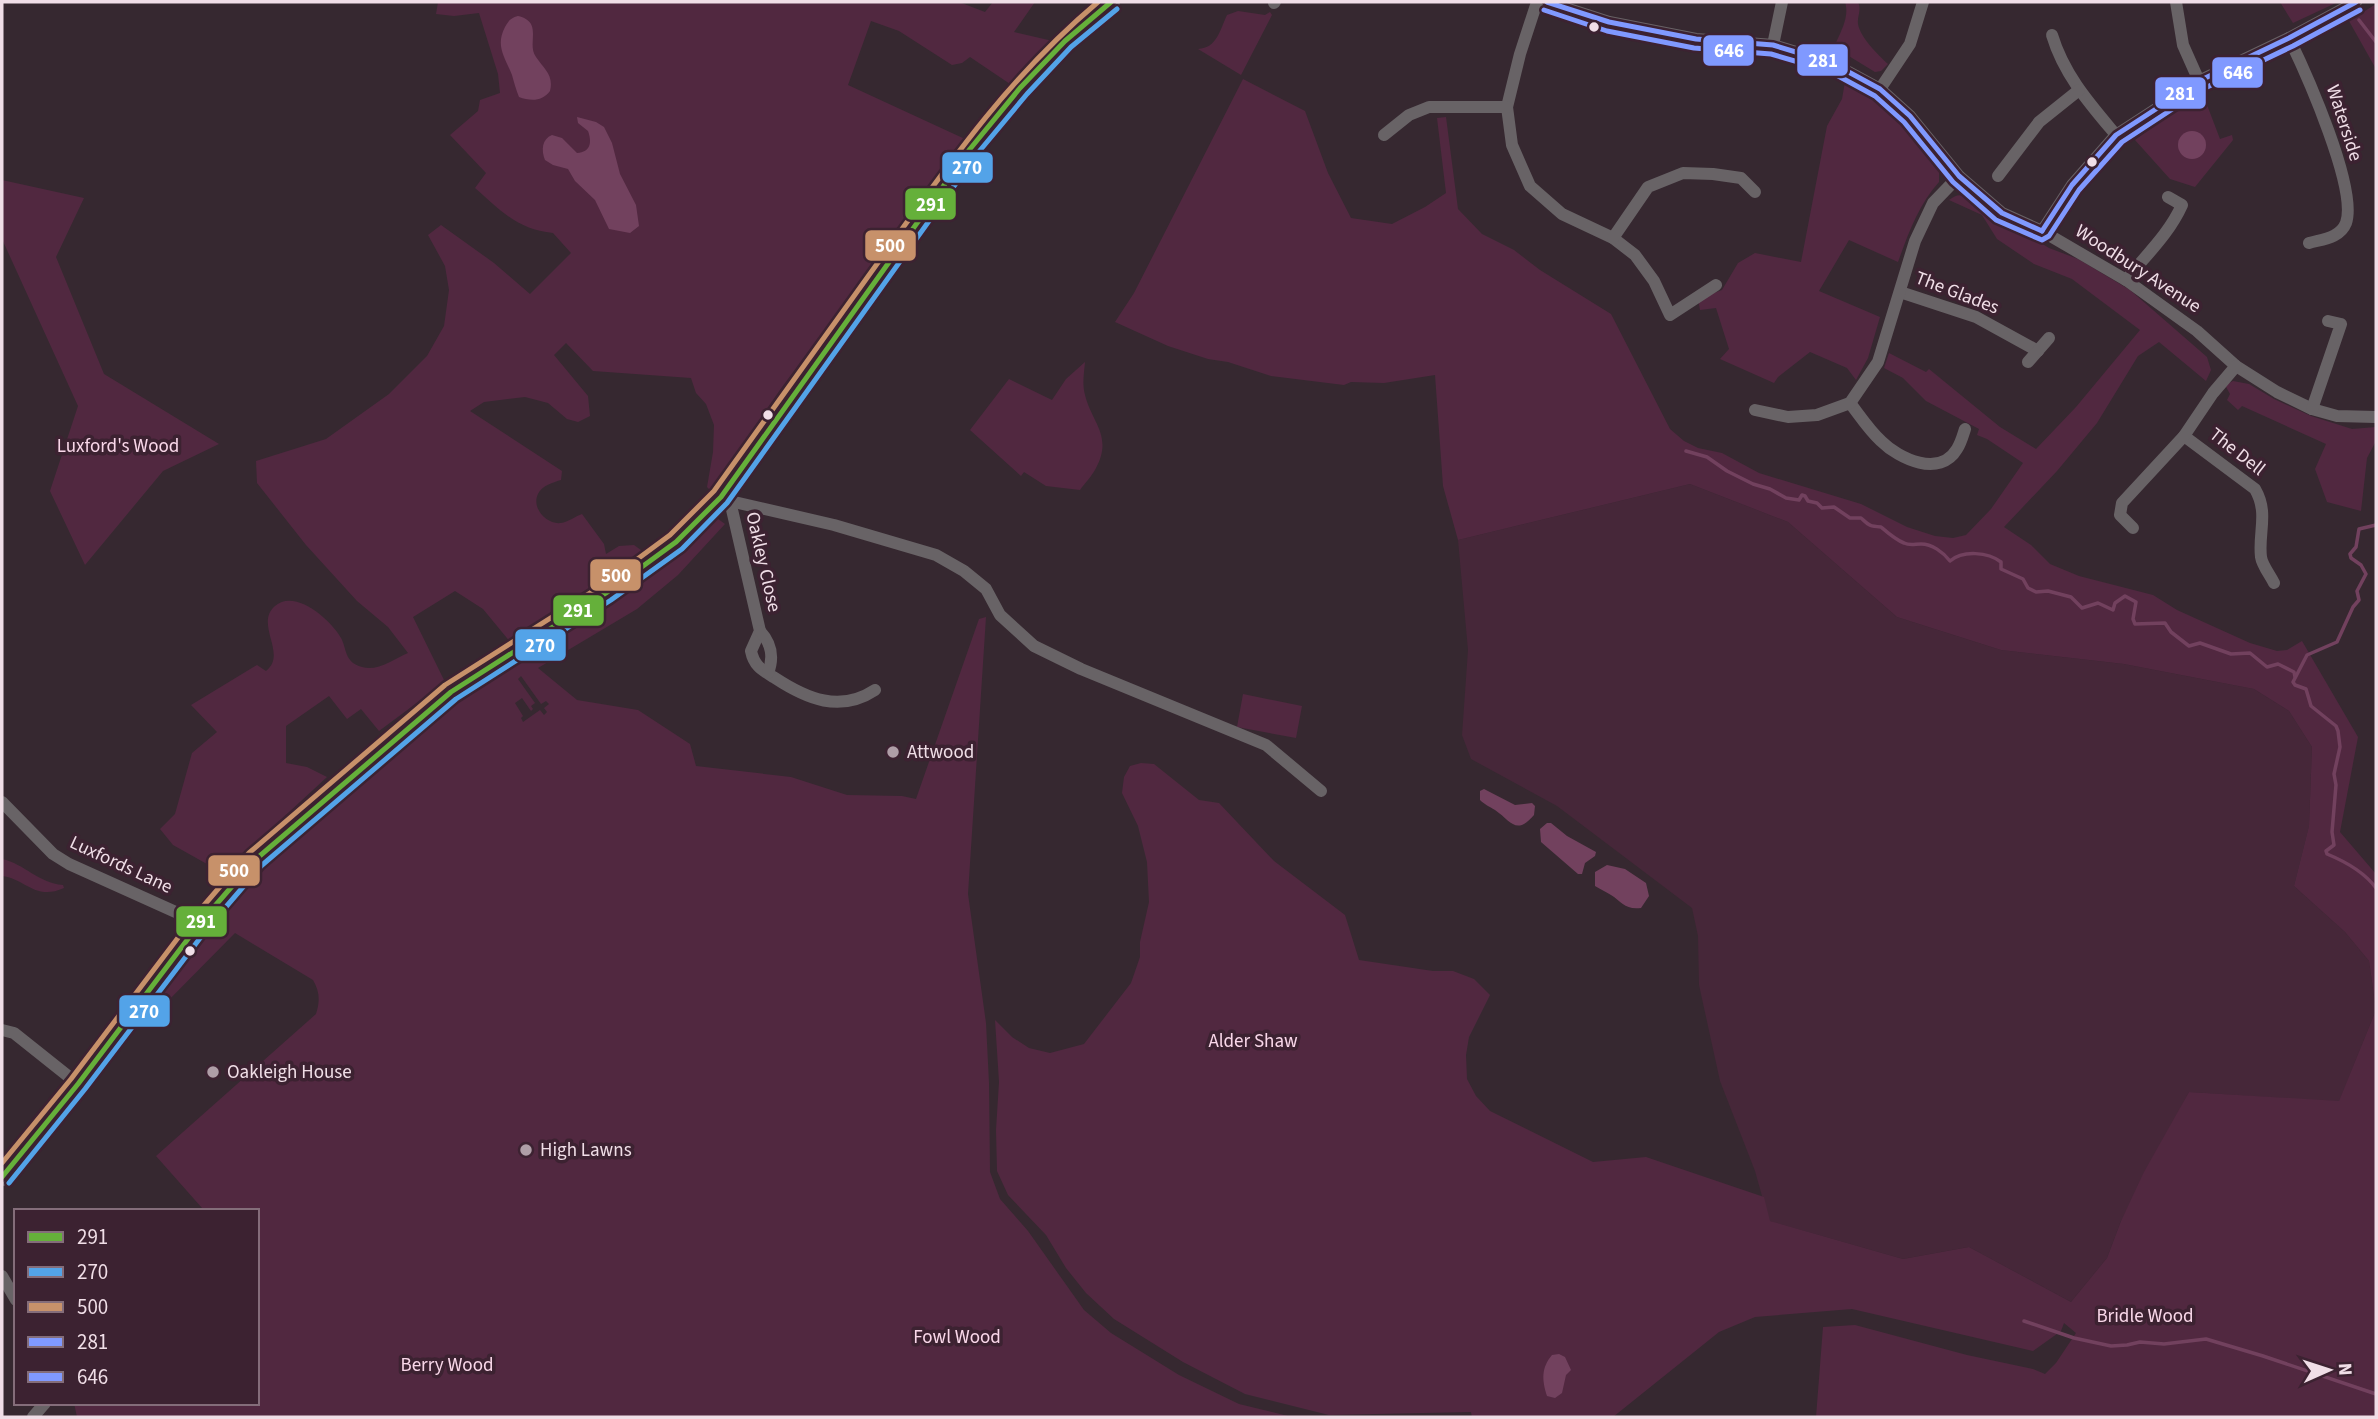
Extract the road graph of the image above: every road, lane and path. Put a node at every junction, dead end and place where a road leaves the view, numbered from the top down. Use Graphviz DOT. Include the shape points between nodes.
graph roads {
  1 [pos="1111,2"];
  2 [pos="1537,2"];
  3 [pos="1548,2"];
  4 [pos="1782,2"];
  5 [pos="1923,2"];
  6 [pos="2176,2"];
  7 [pos="2356,2"];
  8 [pos="2052,35"];
  9 [pos="2289,38"];
  10 [pos="1773,45"];
  11 [pos="2199,81"];
  12 [pos="1880,89"];
  13 [pos="2078,90"];
  14 [pos="1507,107"];
  15 [pos="1384,135"];
  16 [pos="2116,135"];
  17 [pos="1959,176"];
  18 [pos="1998,176"];
  19 [pos="1755,192"];
  20 [pos="2168,197"];
  21 [pos="2042,231"];
  22 [pos="1614,238"];
  23 [pos="2309,243"];
  24 [pos="2126,280"];
  25 [pos="1716,285"];
  26 [pos="1900,292"];
  27 [pos="2328,321"];
  28 [pos="2049,338"];
  29 [pos="2038,351"];
  30 [pos="2028,362"];
  31 [pos="2236,366"];
  32 [pos="1850,403"];
  33 [pos="2312,409"];
  34 [pos="1755,410"];
  35 [pos="2376,417"];
  36 [pos="1965,429"];
  37 [pos="2184,436"];
  38 [pos="725,499"];
  39 [pos="2133,528"];
  40 [pos="2274,583"];
  41 [pos="760,631"];
  42 [pos="768,673"];
  43 [pos="875,690"];
  44 [pos="1321,791"];
  45 [pos="2,802"];
  46 [pos="200,923"];
  47 [pos="2,1030"];
  48 [pos="78,1084"];
  49 [pos="2,1177"];
  50 [pos="2,1276"];
  51 [pos="14,1297"];
  1 -- 38 [label="highway" via="1065,41 970,149"];
  2 -- 14 [label="street"];
  3 -- 10 [label="street, Woodbury Avenue" via="1609,22 1696,39"];
  4 -- 10 [label="street"];
  5 -- 12 [label="street" via="1910,44"];
  6 -- 11 [label="street" via="2183,45"];
  7 -- 9 [label="street"];
  8 -- 13 [label="street" via="2058,56"];
  9 -- 11 [label="street"];
  9 -- 23 [label="street, Waterside" via="2324,116 2348,199 2346,225 2335,237"];
  10 -- 12 [label="street, Woodbury Avenue" via="1832,63"];
  11 -- 16 [label="street"];
  12 -- 17 [label="street, Woodbury Avenue" via="1910,116"];
  13 -- 16 [label="street"];
  13 -- 18 [label="street" via="2039,122"];
  14 -- 15 [label="street" via="1429,107 1409,115"];
  14 -- 22 [label="street" via="1512,145 1530,186 1562,215"];
  16 -- 21 [label="street" via="2072,185"];
  17 -- 21 [label="street, Woodbury Avenue" via="2002,213"];
  17 -- 26 [label="street, The Glades" via="1933,202"];
  19 -- 22 [label="street" via="1741,178 1683,173 1648,187"];
  20 -- 24 [label="street" via="2182,205 2180,211"];
  21 -- 24 [label="street, Woodbury Avenue"];
  22 -- 25 [label="street" via="1635,255 1670,314"];
  24 -- 31 [label="street, Woodbury Avenue" via="2197,331"];
  26 -- 29 [label="street, The Glades" via="1976,317"];
  26 -- 32 [label="street, The Glades" via="1878,362"];
  27 -- 33 [label="street" via="2341,324"];
  28 -- 29 [label="street"];
  29 -- 30 [label="street"];
  31 -- 33 [label="street, Woodbury Avenue"];
  31 -- 37 [label="street, The Dell"];
  32 -- 34 [label="street" via="1817,415 1788,417"];
  32 -- 36 [label="street" via="1881,441 1899,455 1927,465 1949,459"];
  33 -- 35 [label="street, Woodbury Avenue" via="2337,416"];
  37 -- 39 [label="street, The Dell" via="2122,503 2120,515"];
  37 -- 40 [label="street, The Dell" via="2255,489 2263,521 2261,559"];
  38 -- 41 [label="street, Oakley Close"];
  38 -- 44 [label="street" via="936,555 986,589 1000,615 1034,646 1266,746"];
  38 -- 46 [label="highway" via="606,593 451,692 255,860"];
  41 -- 42 [label="street, Oakley Close" via="773,652"];
  41 -- 42 [label="street, Oakley Close" via="751,651 758,668"];
  42 -- 43 [label="street, Oakley Close" via="801,695 835,702 860,700"];
  45 -- 46 [label="street, Luxfords Lane" via="53,854 69,864"];
  46 -- 48 [label="highway"];
  47 -- 48 [label="street" via="14,1033"];
  48 -- 49 [label="highway"];
  50 -- 51 [label="street"];
}
